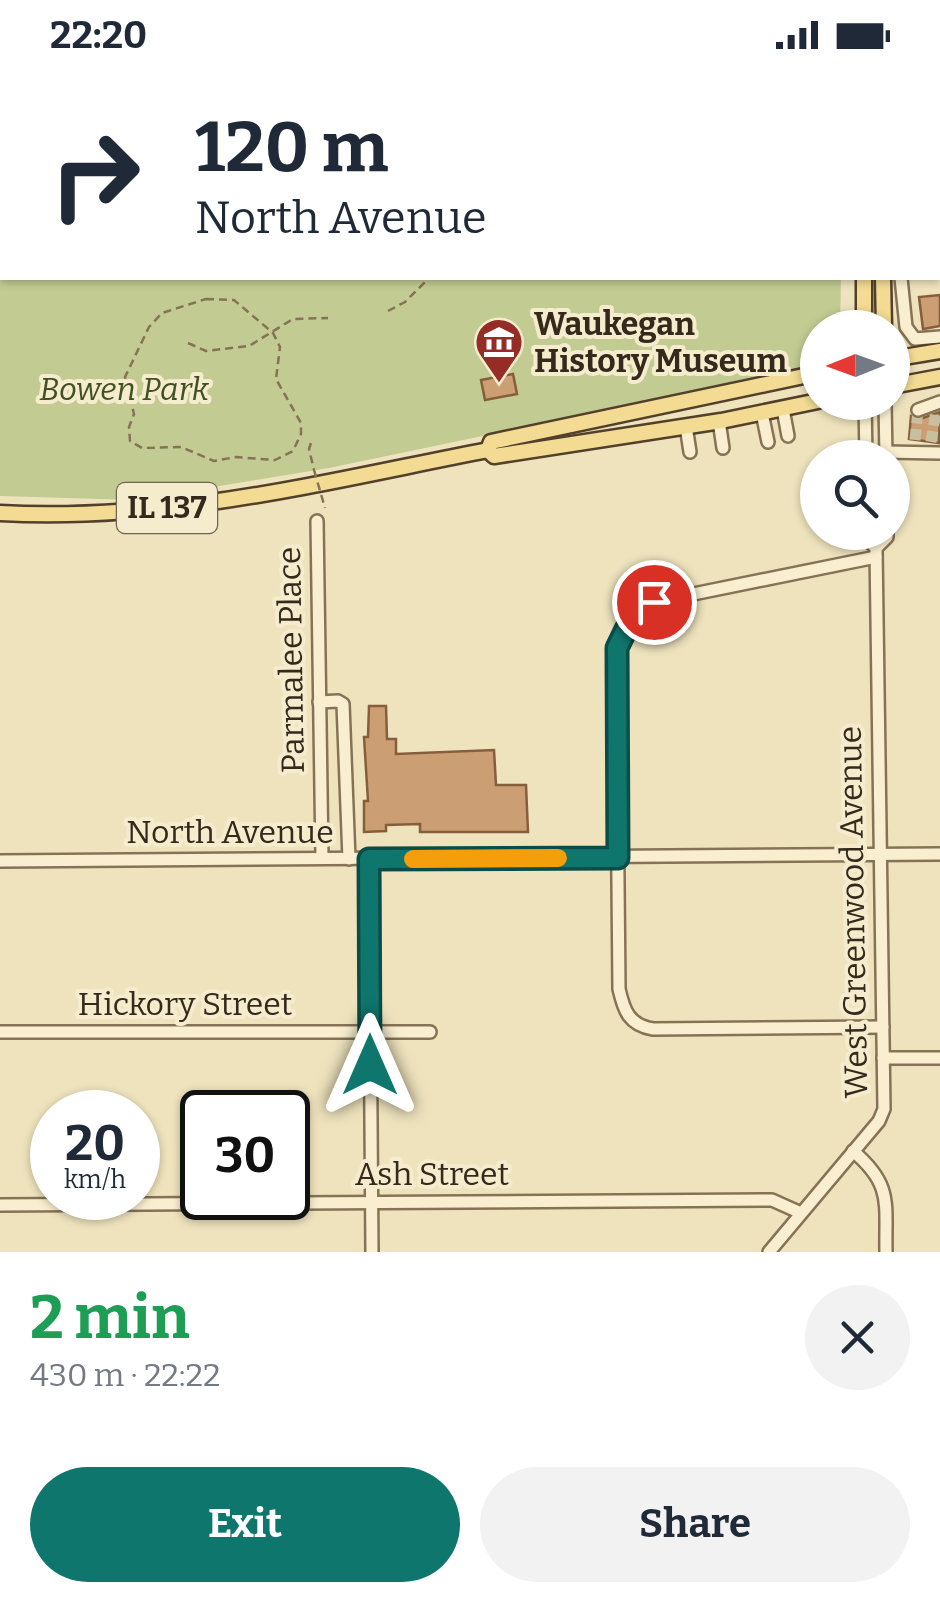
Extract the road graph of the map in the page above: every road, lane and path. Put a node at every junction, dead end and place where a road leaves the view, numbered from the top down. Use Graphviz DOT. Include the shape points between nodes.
graph roads {
  1 [pos="427,280"];
  2 [pos="864,280"];
  3 [pos="883,280"];
  4 [pos="901,280"];
  5 [pos="904,304"];
  6 [pos="884,306"];
  7 [pos="864,310"];
  8 [pos="884,310"];
  9 [pos="388,311"];
  10 [pos="328,318"];
  11 [pos="272,333"];
  12 [pos="940,337"];
  13 [pos="188,343"];
  14 [pos="940,351"];
  15 [pos="910,356"];
  16 [pos="800,377"];
  17 [pos="940,377"];
  18 [pos="910,383"];
  19 [pos="800,405"];
  20 [pos="938,406"];
  21 [pos="783,408"];
  22 [pos="918,410"];
  23 [pos="762,412"];
  24 [pos="719,421"];
  25 [pos="686,426"];
  26 [pos="788,436"];
  27 [pos="311,442"];
  28 [pos="768,442"];
  29 [pos="723,448"];
  30 [pos="488,450"];
  31 [pos="690,452"];
  32 [pos="325,508"];
  33 [pos="0,512"];
  34 [pos="317,521"];
  35 [pos="876,552"];
  36 [pos="320,702"];
  37 [pos="940,854"];
  38 [pos="880,856"];
  39 [pos="322,858"];
  40 [pos="618,858"];
  41 [pos="349,859"];
  42 [pos="369,859"];
  43 [pos="0,861"];
  44 [pos="883,1027"];
  45 [pos="370,1030"];
  46 [pos="0,1032"];
  47 [pos="430,1032"];
  48 [pos="883,1058"];
  49 [pos="940,1058"];
  50 [pos="853,1150"];
  51 [pos="371,1202"];
  52 [pos="0,1205"];
  53 [pos="801,1213"];
  54 [pos="779,1240"];
  55 [pos="372,1252"];
  56 [pos="769,1252"];
  57 [pos="790,1252"];
  58 [pos="886,1252"];
  1 -- 9 [label="path"];
  2 -- 7 [label="main road"];
  3 -- 6 [label="main road"];
  4 -- 5 [label="street"];
  5 -- 6 [label="street"];
  5 -- 12 [label="street" via="915,339"];
  6 -- 8 [label="main road"];
  10 -- 11 [label="path" via="293,319"];
  11 -- 11 [label="path" via="234,300 204,300 162,314 148,327 125,376 134,414 130,441 142,448 180,446 214,461 274,460 292,451 301,423 276,379 280,347"];
  11 -- 13 [label="path" via="249,346 206,351"];
  14 -- 15 [label="main road"];
  16 -- 30 [label="main road, IL 137" via="491,442"];
  17 -- 18 [label="main road"];
  19 -- 21 [label="main road, IL 137"];
  20 -- 22 [label="street"];
  21 -- 23 [label="main road, IL 137"];
  21 -- 26 [label="street"];
  23 -- 24 [label="main road, IL 137"];
  23 -- 28 [label="street"];
  24 -- 25 [label="main road, IL 137"];
  24 -- 29 [label="street"];
  25 -- 30 [label="main road, IL 137" via="494,456"];
  25 -- 31 [label="street"];
  27 -- 32 [label="path, bridge"];
  30 -- 33 [label="main road, IL 137" via="263,496 152,510"];
  34 -- 36 [label="street, Parmalee Place"];
  35 -- 38 [label="street, West Greenwood Avenue"];
  35 -- 40 [label="street" via="654,602 634,613 617,648"];
  36 -- 39 [label="street, Parmalee Place"];
  36 -- 41 [label="street" via="343,704"];
  37 -- 38 [label="street, North Avenue"];
  38 -- 40 [label="street, North Avenue"];
  38 -- 44 [label="street, West Greenwood Avenue"];
  39 -- 41 [label="street, North Avenue"];
  39 -- 43 [label="street, North Avenue"];
  40 -- 42 [label="street, North Avenue"];
  40 -- 44 [label="street" via="620,990 624,1010 640,1027"];
  41 -- 42 [label="street, North Avenue"];
  42 -- 45 [label="street"];
  44 -- 48 [label="street, West Greenwood Avenue"];
  45 -- 46 [label="street, Hickory Street"];
  45 -- 47 [label="street, Hickory Street"];
  45 -- 51 [label="street"];
  48 -- 49 [label="street"];
  48 -- 50 [label="street, West Greenwood Avenue" via="884,1109"];
  50 -- 53 [label="street, West Greenwood Avenue"];
  50 -- 58 [label="street" via="885,1190"];
  51 -- 52 [label="street, Ash Street"];
  51 -- 53 [label="street, Ash Street" via="772,1200"];
  51 -- 55 [label="street"];
  53 -- 54 [label="street, West Greenwood Avenue"];
  54 -- 56 [label="street, West Greenwood Avenue"];
  54 -- 57 [label="street"];
}
